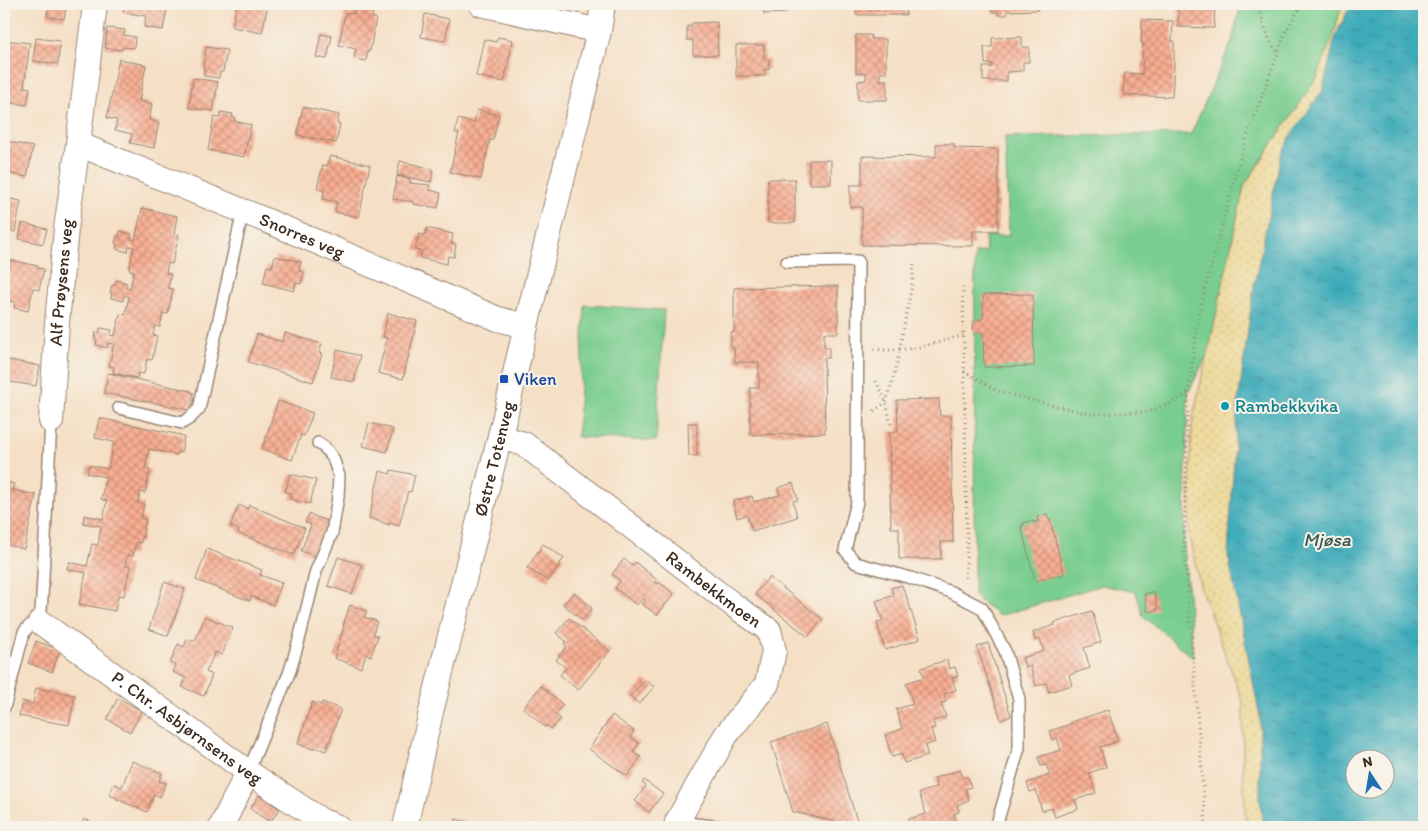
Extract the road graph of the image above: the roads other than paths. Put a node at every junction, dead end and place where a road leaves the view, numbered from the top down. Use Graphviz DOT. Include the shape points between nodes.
graph roads {
  1 [pos="95,4"];
  2 [pos="480,4"];
  3 [pos="603,4"];
  4 [pos="599,31"];
  5 [pos="78,144"];
  6 [pos="243,211"];
  7 [pos="787,262"];
  8 [pos="526,326"];
  9 [pos="119,408"];
  10 [pos="51,422"];
  11 [pos="500,436"];
  12 [pos="318,443"];
  13 [pos="40,622"];
  14 [pos="4,708"];
  15 [pos="248,772"];
  16 [pos="677,825"];
  17 [pos="221,827"];
  18 [pos="338,827"];
  19 [pos="405,827"];
  20 [pos="724,827"];
  21 [pos="996,827"];
  1 -- 5 [label="street, Alf Prøysens veg"];
  2 -- 4 [label="street"];
  3 -- 4 [label="street, Østre Totenveg"];
  4 -- 8 [label="street, Østre Totenveg"];
  5 -- 6 [label="street, Snorres veg"];
  5 -- 10 [label="street, Alf Prøysens veg" via="65,238"];
  6 -- 8 [label="street, Snorres veg" via="498,319"];
  6 -- 9 [label="lane" via="199,409 182,423"];
  7 -- 21 [label="lane" via="858,261 857,502 845,550 856,563 950,592 982,608 1005,652 1019,699 1018,748"];
  8 -- 11 [label="street, Østre Totenveg"];
  10 -- 13 [label="lane"];
  11 -- 16 [label="street, Rambekkmoen" via="524,444 769,630 774,651 767,684 726,735"];
  11 -- 19 [label="street, Østre Totenveg"];
  12 -- 15 [label="lane" via="333,458 339,476 332,532 316,571 290,670"];
  13 -- 14 [label="lane" via="27,627 24,632"];
  13 -- 15 [label="street, P. Chr. Asbjørnsens veg"];
  15 -- 17 [label="street"];
  15 -- 18 [label="street, P. Chr. Asbjørnsens veg"];
  16 -- 20 [label="lane"];
}
